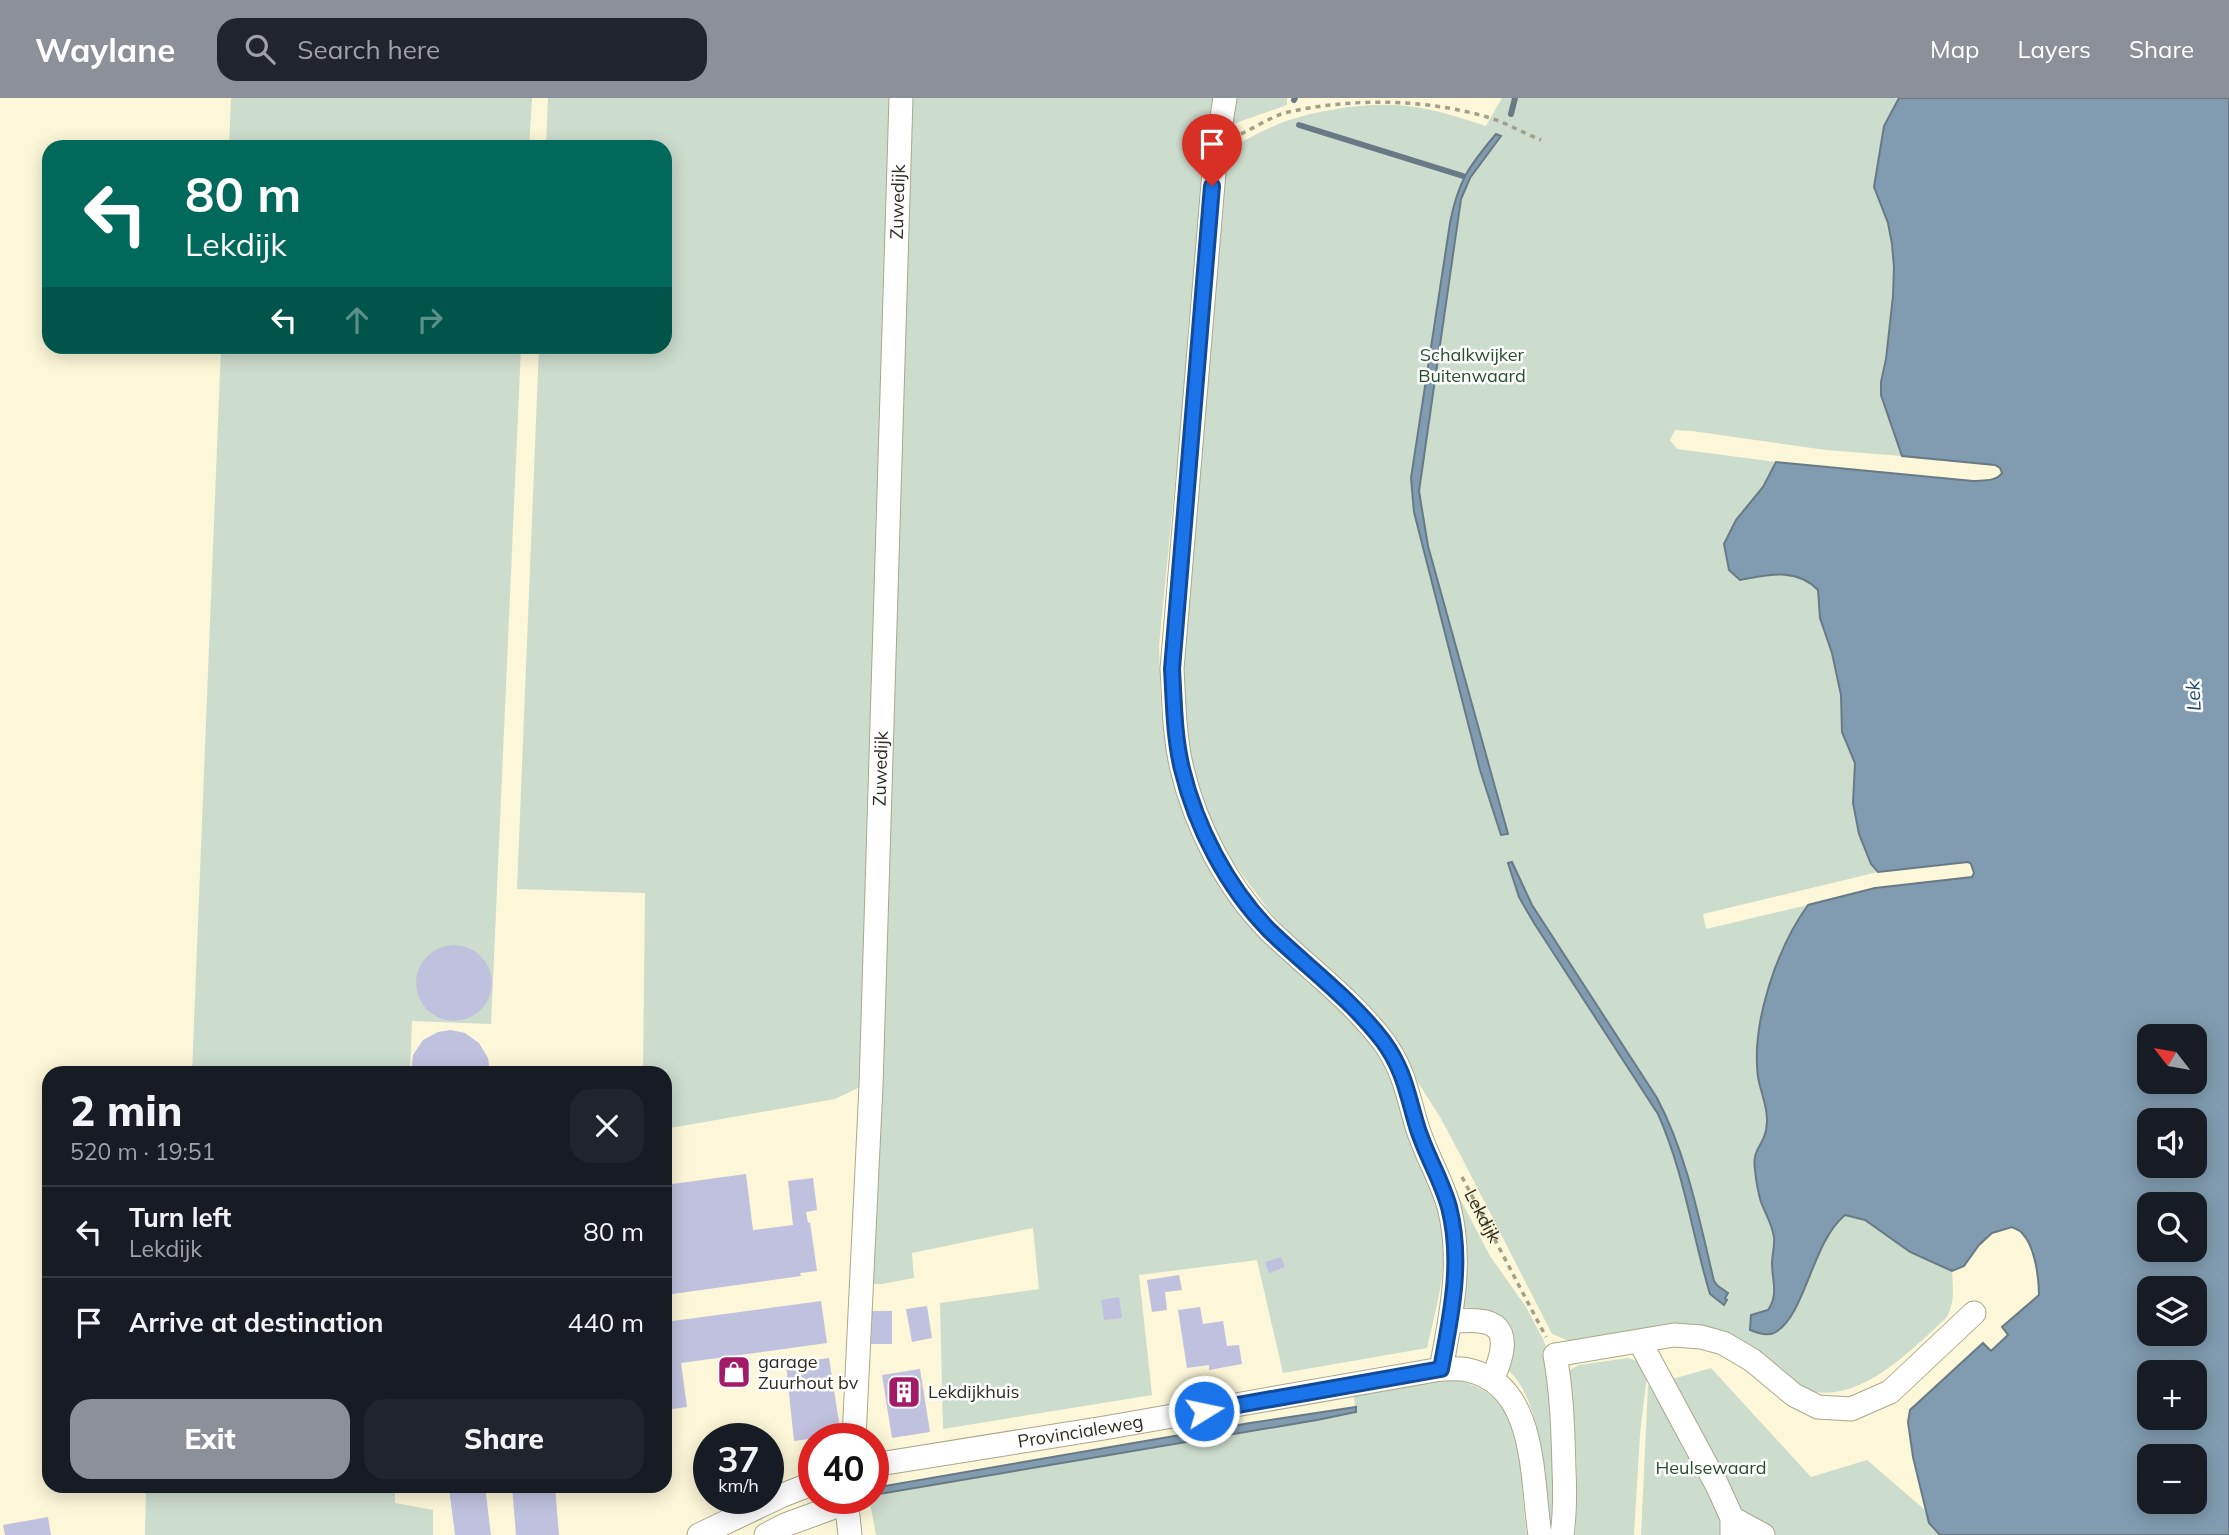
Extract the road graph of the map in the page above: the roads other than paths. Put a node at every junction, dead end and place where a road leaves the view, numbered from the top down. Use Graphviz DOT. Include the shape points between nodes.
graph roads {
  1 [pos="901,98"];
  2 [pos="1225,98"];
  3 [pos="1974,1313"];
  4 [pos="1450,1322"];
  5 [pos="1640,1342"];
  6 [pos="1441,1369"];
  7 [pos="1492,1380"];
  8 [pos="855,1423"];
  9 [pos="889,1462"];
  10 [pos="798,1489"];
  11 [pos="812,1514"];
  12 [pos="848,1514"];
  13 [pos="1732,1526"];
  14 [pos="699,1535"];
  15 [pos="766,1535"];
  16 [pos="850,1535"];
  17 [pos="1540,1535"];
  18 [pos="1562,1535"];
  19 [pos="1763,1535"];
  1 -- 8 [label="street, Zuwedijk" via="872,1072"];
  2 -- 4 [label="street, Lekdijk" via="1215,160 1172,669 1181,767 1205,834 1239,892 1268,928 1364,1018 1399,1066 1448,1207 1457,1256"];
  3 -- 5 [label="street" via="1890,1392 1851,1409 1818,1407 1794,1395 1723,1343 1674,1335"];
  4 -- 6 [label="street, Lekdijk"];
  4 -- 7 [label="street" via="1487,1322 1500,1335 1503,1353"];
  5 -- 13 [label="street" via="1717,1485"];
  5 -- 18 [label="street" via="1552,1350 1563,1422"];
  6 -- 7 [label="street, Provincialeweg" via="1465,1369"];
  6 -- 9 [label="street, Provincialeweg"];
  7 -- 17 [label="street, Provincialeweg" via="1520,1412"];
  10 -- 14 [label="street"];
  11 -- 15 [label="street"];
  12 -- 16 [label="street"];
  13 -- 19 [label="street"];
}
